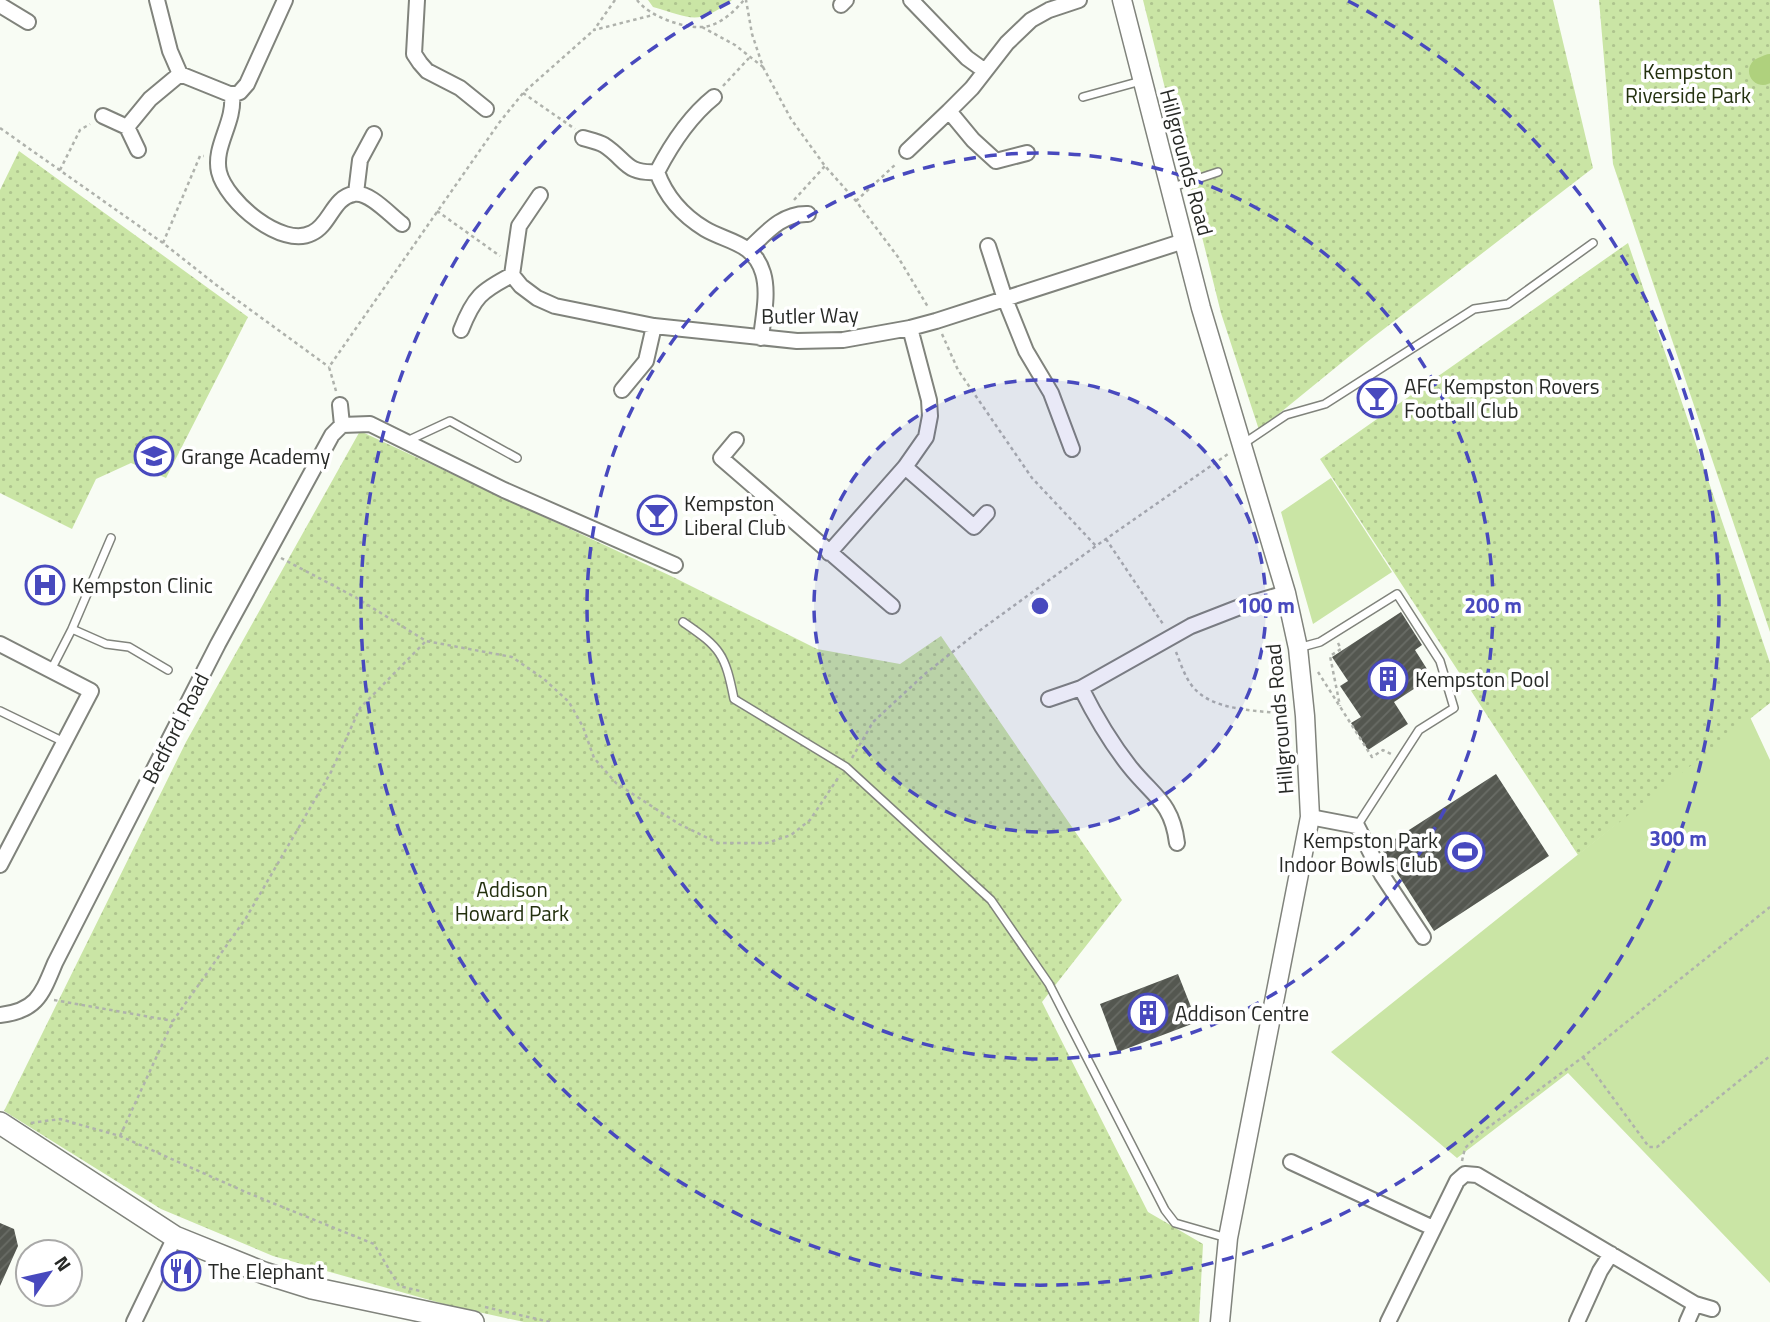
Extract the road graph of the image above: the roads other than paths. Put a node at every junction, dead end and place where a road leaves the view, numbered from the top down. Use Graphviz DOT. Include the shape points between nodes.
graph roads {
  1 [pos="157,0"];
  2 [pos="285,0"];
  3 [pos="417,0"];
  4 [pos="911,0"];
  5 [pos="1079,0"];
  6 [pos="1122,0"];
  7 [pos="0,2"];
  8 [pos="28,22"];
  9 [pos="985,71"];
  10 [pos="180,74"];
  11 [pos="1142,81"];
  12 [pos="232,95"];
  13 [pos="715,97"];
  14 [pos="1083,97"];
  15 [pos="486,108"];
  16 [pos="949,111"];
  17 [pos="103,116"];
  18 [pos="127,127"];
  19 [pos="374,134"];
  20 [pos="583,138"];
  21 [pos="138,150"];
  22 [pos="907,151"];
  23 [pos="1027,153"];
  24 [pos="657,172"];
  25 [pos="1218,172"];
  26 [pos="1169,189"];
  27 [pos="356,193"];
  28 [pos="540,195"];
  29 [pos="798,210"];
  30 [pos="402,224"];
  31 [pos="1184,241"];
  32 [pos="1593,243"];
  33 [pos="988,246"];
  34 [pos="748,250"];
  35 [pos="512,275"];
  36 [pos="1005,299"];
  37 [pos="654,326"];
  38 [pos="910,328"];
  39 [pos="461,330"];
  40 [pos="761,338"];
  41 [pos="622,390"];
  42 [pos="340,405"];
  43 [pos="342,425"];
  44 [pos="736,440"];
  45 [pos="407,442"];
  46 [pos="1242,444"];
  47 [pos="1072,449"];
  48 [pos="517,458"];
  49 [pos="905,467"];
  50 [pos="987,513"];
  51 [pos="111,538"];
  52 [pos="829,553"];
  53 [pos="675,565"];
  54 [pos="1286,593"];
  55 [pos="892,606"];
  56 [pos="683,622"];
  57 [pos="72,629"];
  58 [pos="0,644"];
  59 [pos="1298,648"];
  60 [pos="51,670"];
  61 [pos="168,670"];
  62 [pos="1082,688"];
  63 [pos="1049,699"];
  64 [pos="0,711"];
  65 [pos="64,742"];
  66 [pos="1310,817"];
  67 [pos="1357,826"];
  68 [pos="1177,844"];
  69 [pos="0,865"];
  70 [pos="1423,937"];
  71 [pos="0,1015"];
  72 [pos="0,1123"];
  73 [pos="1292,1162"];
  74 [pos="1433,1228"];
  75 [pos="175,1237"];
  76 [pos="1228,1238"];
  77 [pos="1611,1254"];
  78 [pos="1695,1304"];
  79 [pos="1712,1309"];
  80 [pos="474,1313"];
  81 [pos="134,1322"];
  82 [pos="1220,1322"];
  83 [pos="1388,1322"];
  84 [pos="1577,1322"];
  85 [pos="1688,1322"];
  1 -- 10 [label="street"];
  2 -- 12 [label="street" via="247,84"];
  3 -- 15 [label="street" via="414,54 419,64"];
  4 -- 9 [label="street"];
  5 -- 9 [label="street" via="1031,20"];
  6 -- 11 [label="street, Hillgrounds Road"];
  7 -- 8 [label="street"];
  9 -- 16 [label="street"];
  10 -- 12 [label="street"];
  10 -- 18 [label="street" via="150,99"];
  11 -- 14 [label="lane"];
  11 -- 26 [label="street, Hillgrounds Road"];
  12 -- 27 [label="street" via="218,170 231,197 249,212 284,235 298,238 313,233 337,204"];
  13 -- 24 [label="street" via="692,107"];
  16 -- 22 [label="street"];
  16 -- 23 [label="street" via="996,161"];
  17 -- 18 [label="street"];
  18 -- 21 [label="street"];
  19 -- 27 [label="street" via="360,160"];
  20 -- 24 [label="street" via="604,145 628,168"];
  24 -- 34 [label="street" via="680,211 706,230"];
  25 -- 26 [label="lane"];
  26 -- 31 [label="street, Hillgrounds Road"];
  27 -- 30 [label="street"];
  28 -- 35 [label="street" via="519,226"];
  29 -- 34 [label="street"];
  31 -- 36 [label="street, Butler Way"];
  31 -- 46 [label="street, Hillgrounds Road"];
  32 -- 46 [label="lane" via="1508,304 1474,309 1325,404 1286,415"];
  33 -- 36 [label="street"];
  34 -- 40 [label="street" via="764,274"];
  35 -- 37 [label="street, Butler Way" via="529,292 555,306"];
  35 -- 39 [label="street" via="485,289 470,306"];
  36 -- 38 [label="street, Butler Way"];
  36 -- 47 [label="street" via="1026,351 1051,393"];
  37 -- 40 [label="street, Butler Way"];
  37 -- 41 [label="street" via="646,361"];
  38 -- 40 [label="street, Butler Way" via="843,340"];
  38 -- 49 [label="street" via="930,416 926,437"];
  42 -- 43 [label="street"];
  43 -- 45 [label="street" via="370,424"];
  43 -- 71 [label="street, Bedford Road" via="332,435 206,667 40,998 22,1011"];
  44 -- 52 [label="street" via="720,458"];
  45 -- 48 [label="lane" via="450,422"];
  45 -- 53 [label="street"];
  46 -- 54 [label="street, Hillgrounds Road"];
  49 -- 50 [label="street" via="974,527"];
  49 -- 52 [label="street"];
  51 -- 57 [label="lane"];
  52 -- 55 [label="street"];
  54 -- 59 [label="street, Hillgrounds Road"];
  54 -- 62 [label="street" via="1169,637"];
  56 -- 76 [label="lane" via="714,643 728,670 734,699 846,767 991,900 1049,984 1165,1210 1175,1223"];
  57 -- 60 [label="lane"];
  57 -- 61 [label="lane" via="106,644 129,647"];
  58 -- 60 [label="street"];
  59 -- 66 [label="street, Hillgrounds Road"];
  59 -- 67 [label="lane" via="1333,635 1397,594 1440,661 1454,708 1419,730"];
  60 -- 65 [label="street" via="91,691"];
  62 -- 63 [label="street"];
  62 -- 68 [label="street" via="1130,768 1171,816"];
  64 -- 65 [label="lane"];
  65 -- 69 [label="street"];
  66 -- 67 [label="street"];
  66 -- 76 [label="street, Hillgrounds Road"];
  67 -- 70 [label="street" via="1382,875"];
  72 -- 75 [label="main road"];
  73 -- 74 [label="street"];
  74 -- 77 [label="street" via="1457,1181 1465,1174 1477,1175"];
  74 -- 83 [label="street"];
  75 -- 80 [label="main road" via="312,1288"];
  75 -- 81 [label="street"];
  76 -- 82 [label="street, Hillgrounds Road"];
  77 -- 78 [label="street"];
  77 -- 84 [label="street"];
  78 -- 79 [label="street"];
  78 -- 85 [label="street"];
}
